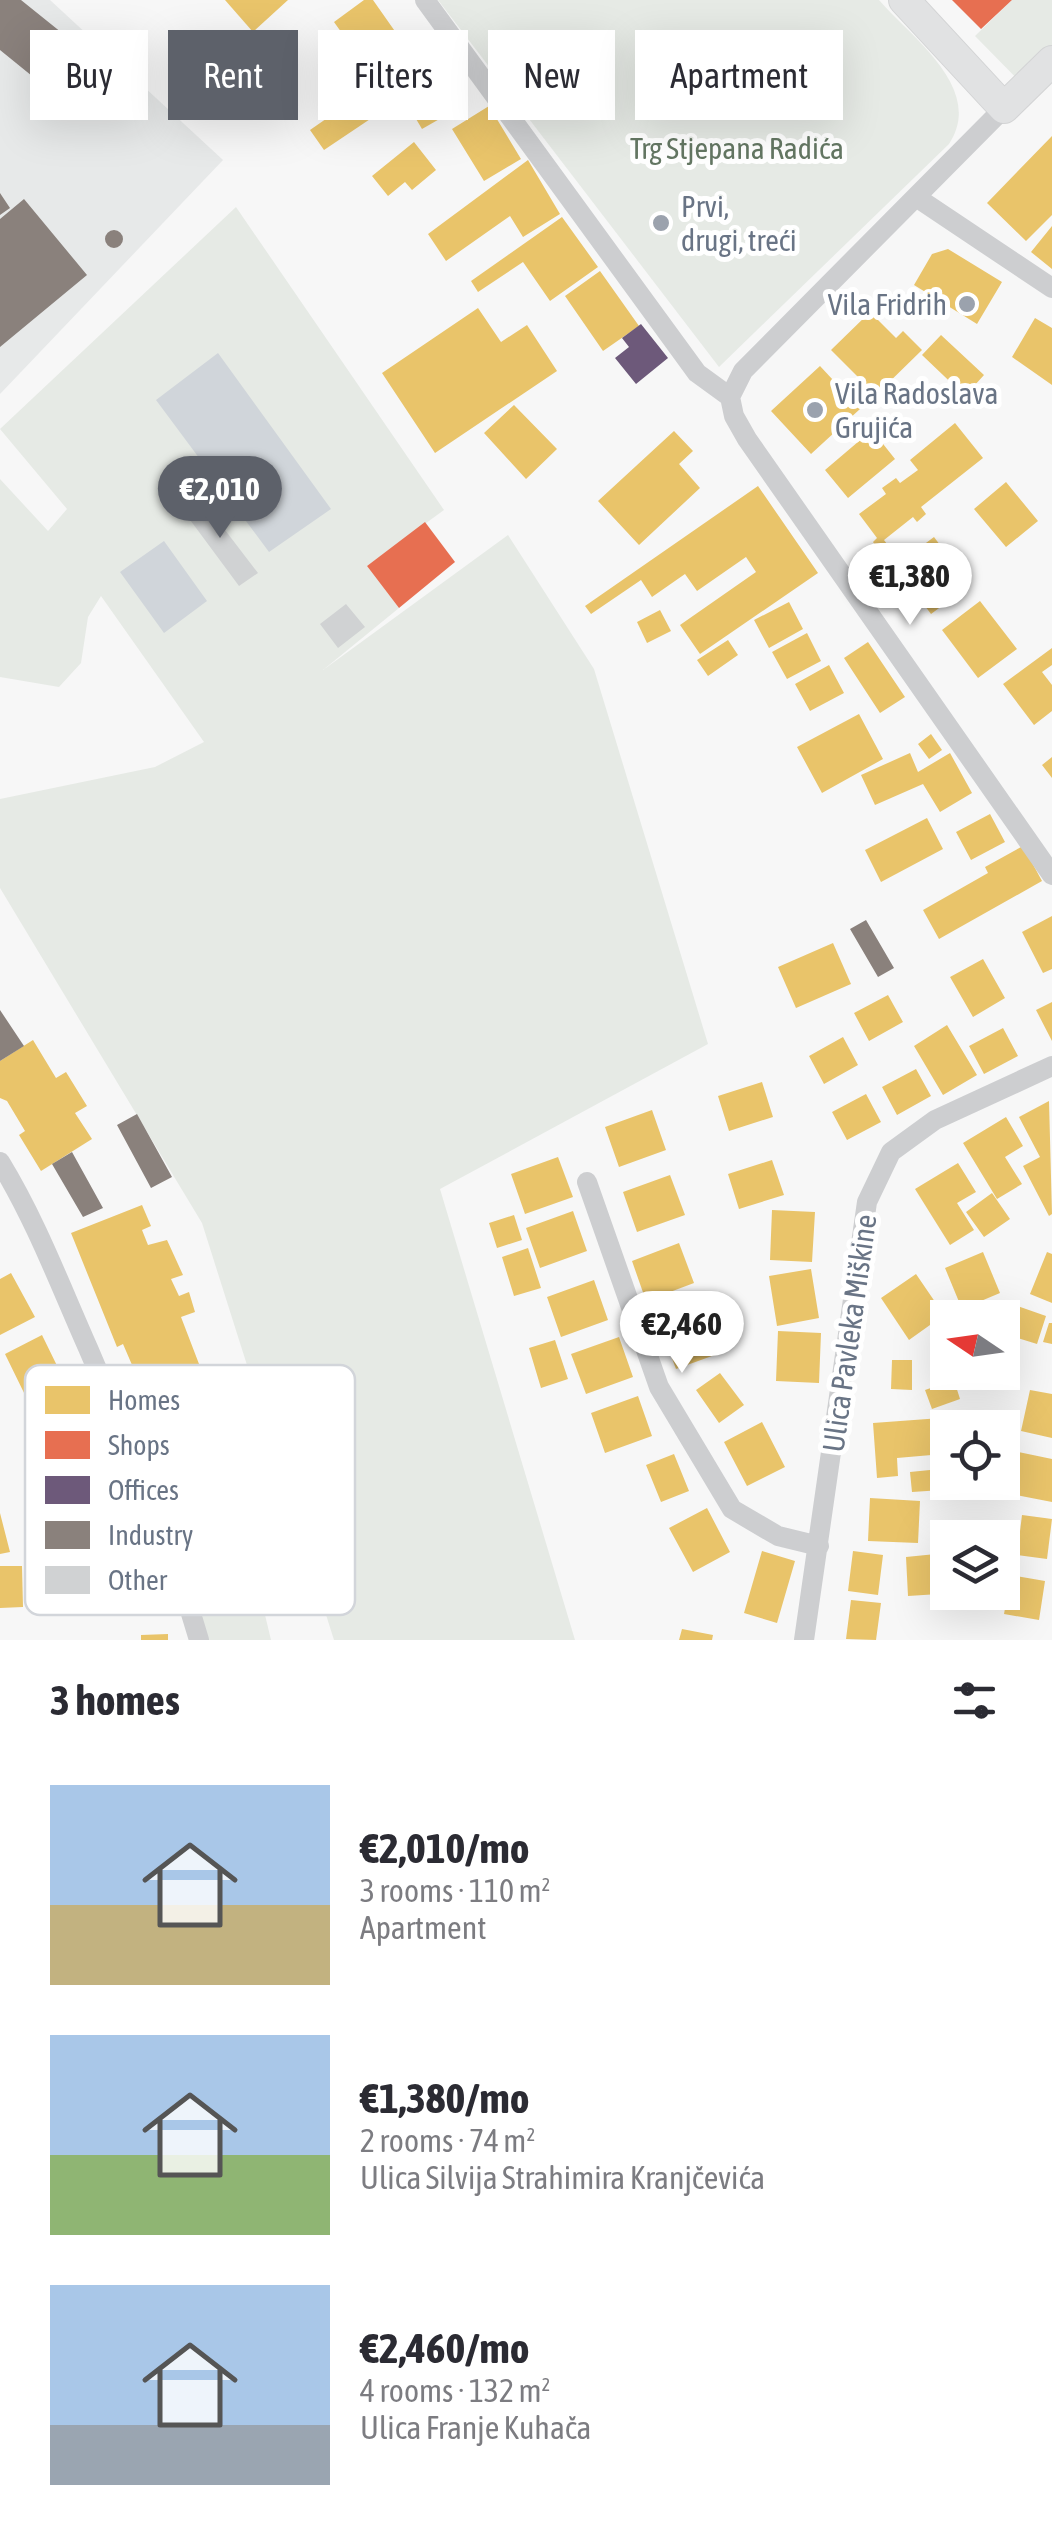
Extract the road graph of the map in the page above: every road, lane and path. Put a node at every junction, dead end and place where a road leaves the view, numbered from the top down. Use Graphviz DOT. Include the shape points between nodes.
graph roads {
  1 [pos="425,0"];
  2 [pos="904,0"];
  3 [pos="1052,60"];
  4 [pos="1004,108"];
  5 [pos="919,199"];
  6 [pos="1052,288"];
  7 [pos="730,397"];
  8 [pos="1052,874"];
  9 [pos="1052,1066"];
  10 [pos="0,1162"];
  11 [pos="587,1182"];
  12 [pos="95,1365"];
  13 [pos="819,1546"];
  14 [pos="191,1615"];
  15 [pos="198,1640"];
  16 [pos="804,1640"];
  1 -- 7 [label="street" via="697,373"];
  2 -- 4 [label="main road"];
  3 -- 4 [label="main road"];
  4 -- 5 [label="street"];
  5 -- 6 [label="street"];
  5 -- 7 [label="street" via="743,371"];
  7 -- 8 [label="street" via="747,439"];
  9 -- 13 [label="street, Ulica Pavleka Miškine" via="935,1120 891,1152 867,1202"];
  10 -- 12 [label="street"];
  11 -- 13 [label="street" via="659,1387 732,1509 778,1536"];
  13 -- 16 [label="street, Ulica Pavleka Miškine"];
  14 -- 15 [label="street"];
}
